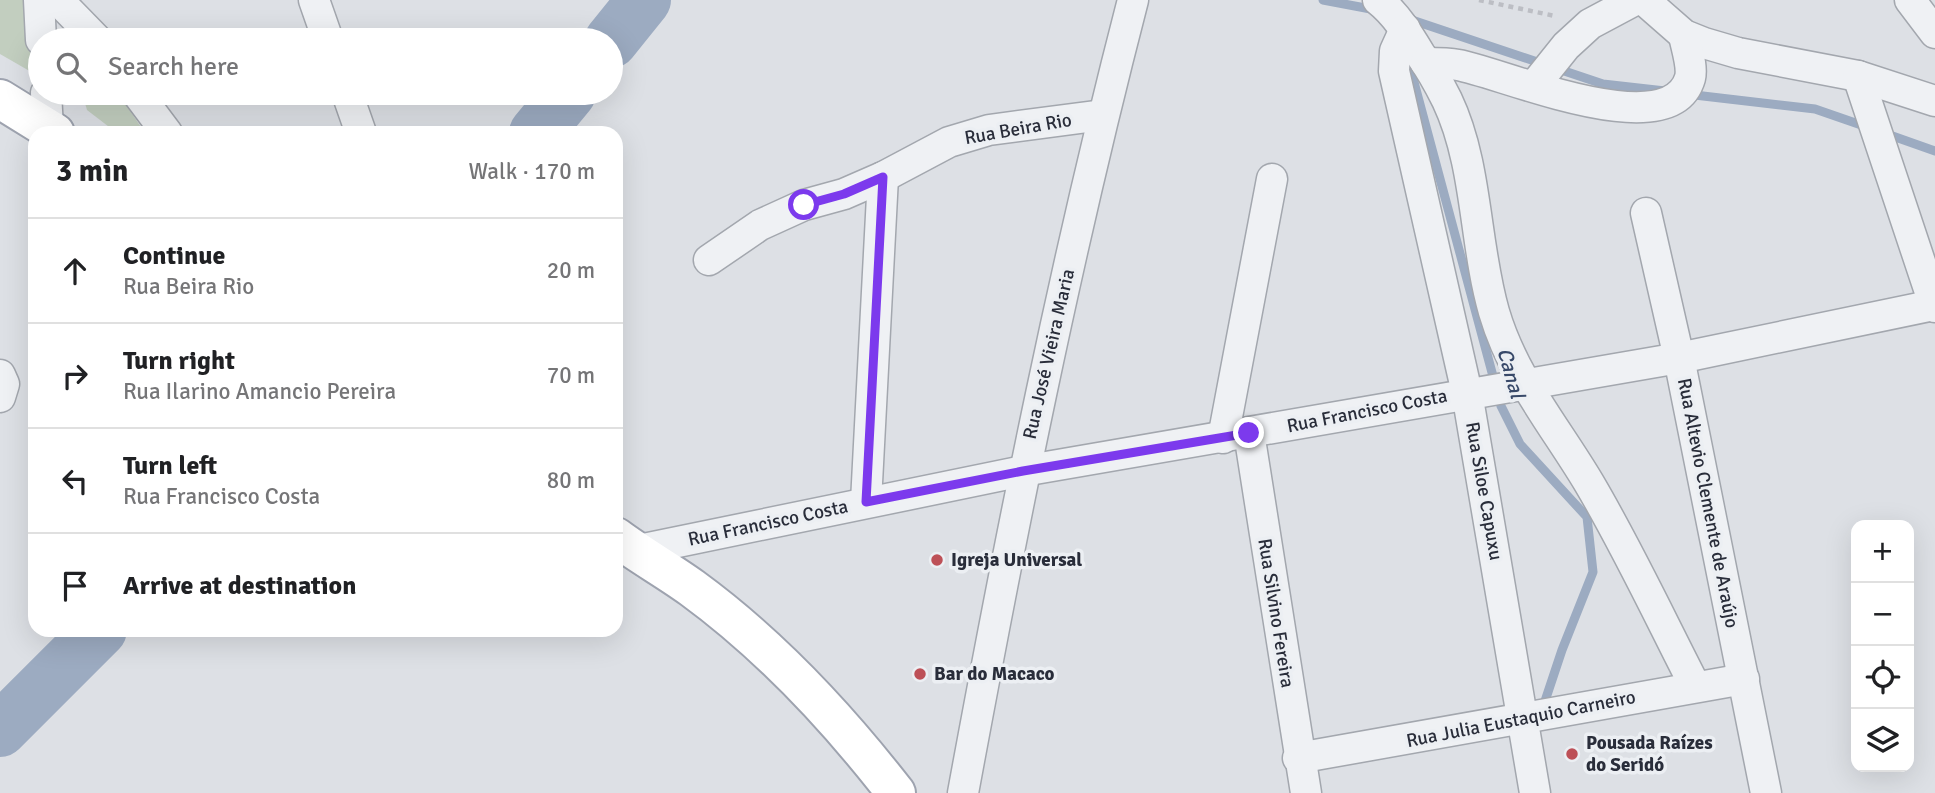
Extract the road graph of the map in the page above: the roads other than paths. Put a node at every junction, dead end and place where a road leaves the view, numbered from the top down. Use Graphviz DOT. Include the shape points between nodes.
graph roads {
  1 [pos="39,0"];
  2 [pos="58,0"];
  3 [pos="314,0"];
  4 [pos="1133,0"];
  5 [pos="1378,0"];
  6 [pos="1635,0"];
  7 [pos="1644,0"];
  8 [pos="1910,0"];
  9 [pos="40,28"];
  10 [pos="85,28"];
  11 [pos="324,28"];
  12 [pos="1405,29"];
  13 [pos="1935,33"];
  14 [pos="1684,35"];
  15 [pos="1426,63"];
  16 [pos="1858,76"];
  17 [pos="1534,86"];
  18 [pos="0,99"];
  19 [pos="1935,101"];
  20 [pos="146,105"];
  21 [pos="351,105"];
  22 [pos="1103,115"];
  23 [pos="50,118"];
  24 [pos="162,126"];
  25 [pos="359,126"];
  26 [pos="883,177"];
  27 [pos="1272,179"];
  28 [pos="1646,213"];
  29 [pos="709,260"];
  30 [pos="1935,306"];
  31 [pos="1679,358"];
  32 [pos="1523,383"];
  33 [pos="1467,393"];
  34 [pos="1236,436"];
  35 [pos="1023,471"];
  36 [pos="866,502"];
  37 [pos="625,544"];
  38 [pos="1744,679"];
  39 [pos="1695,686"];
  40 [pos="1523,720"];
  41 [pos="1298,758"];
  42 [pos="896,793"];
  43 [pos="963,793"];
  44 [pos="1306,793"];
  45 [pos="1535,793"];
  46 [pos="1766,793"];
  1 -- 9 [label="street"];
  2 -- 10 [label="street"];
  3 -- 11 [label="street"];
  4 -- 22 [label="street, Rua José Vieira Maria"];
  5 -- 12 [label="street"];
  6 -- 17 [label="street" via="1590,23"];
  7 -- 14 [label="street"];
  8 -- 13 [label="street"];
  12 -- 15 [label="street"];
  12 -- 33 [label="street, Rua Siloe Capuxu" via="1395,51 1394,71"];
  14 -- 16 [label="street" via="1738,53"];
  14 -- 17 [label="street" via="1690,76 1675,99 1662,104 1641,109 1604,105"];
  15 -- 17 [label="street" via="1459,65"];
  15 -- 32 [label="street" via="1448,101 1462,144 1494,312"];
  16 -- 19 [label="street"];
  16 -- 30 [label="street"];
  18 -- 23 [label="main road"];
  20 -- 24 [label="street"];
  21 -- 25 [label="street"];
  22 -- 26 [label="street, Rua Beira Rio" via="989,130 949,142"];
  22 -- 35 [label="street, Rua José Vieira Maria"];
  26 -- 29 [label="street, Rua Beira Rio" via="760,225"];
  26 -- 36 [label="street"];
  27 -- 34 [label="street, Rua Silvino Fereira"];
  28 -- 31 [label="street, Rua Altevio Clemente de Araújo"];
  30 -- 31 [label="street, Rua Francisco Costa"];
  31 -- 32 [label="street, Rua Francisco Costa"];
  31 -- 38 [label="street, Rua Altevio Clemente de Araújo"];
  32 -- 33 [label="street, Rua Francisco Costa"];
  32 -- 39 [label="street" via="1615,527"];
  33 -- 34 [label="street, Rua Francisco Costa"];
  33 -- 40 [label="street, Rua Siloe Capuxu"];
  34 -- 35 [label="street, Rua Francisco Costa"];
  34 -- 41 [label="street, Rua Silvino Fereira"];
  35 -- 36 [label="street, Rua Francisco Costa"];
  35 -- 43 [label="street, Rua José Vieira Maria"];
  36 -- 37 [label="street, Rua Francisco Costa"];
  37 -- 42 [label="main road" via="692,588 801,683"];
  38 -- 39 [label="street, Rua Julia Eustaquio Carneiro"];
  38 -- 46 [label="street, Rua Altevio Clemente de Araújo"];
  39 -- 40 [label="street, Rua Julia Eustaquio Carneiro"];
  40 -- 41 [label="street, Rua Julia Eustaquio Carneiro"];
  40 -- 45 [label="street, Rua Siloe Capuxu"];
  41 -- 44 [label="street, Rua Silvino Fereira"];
}
